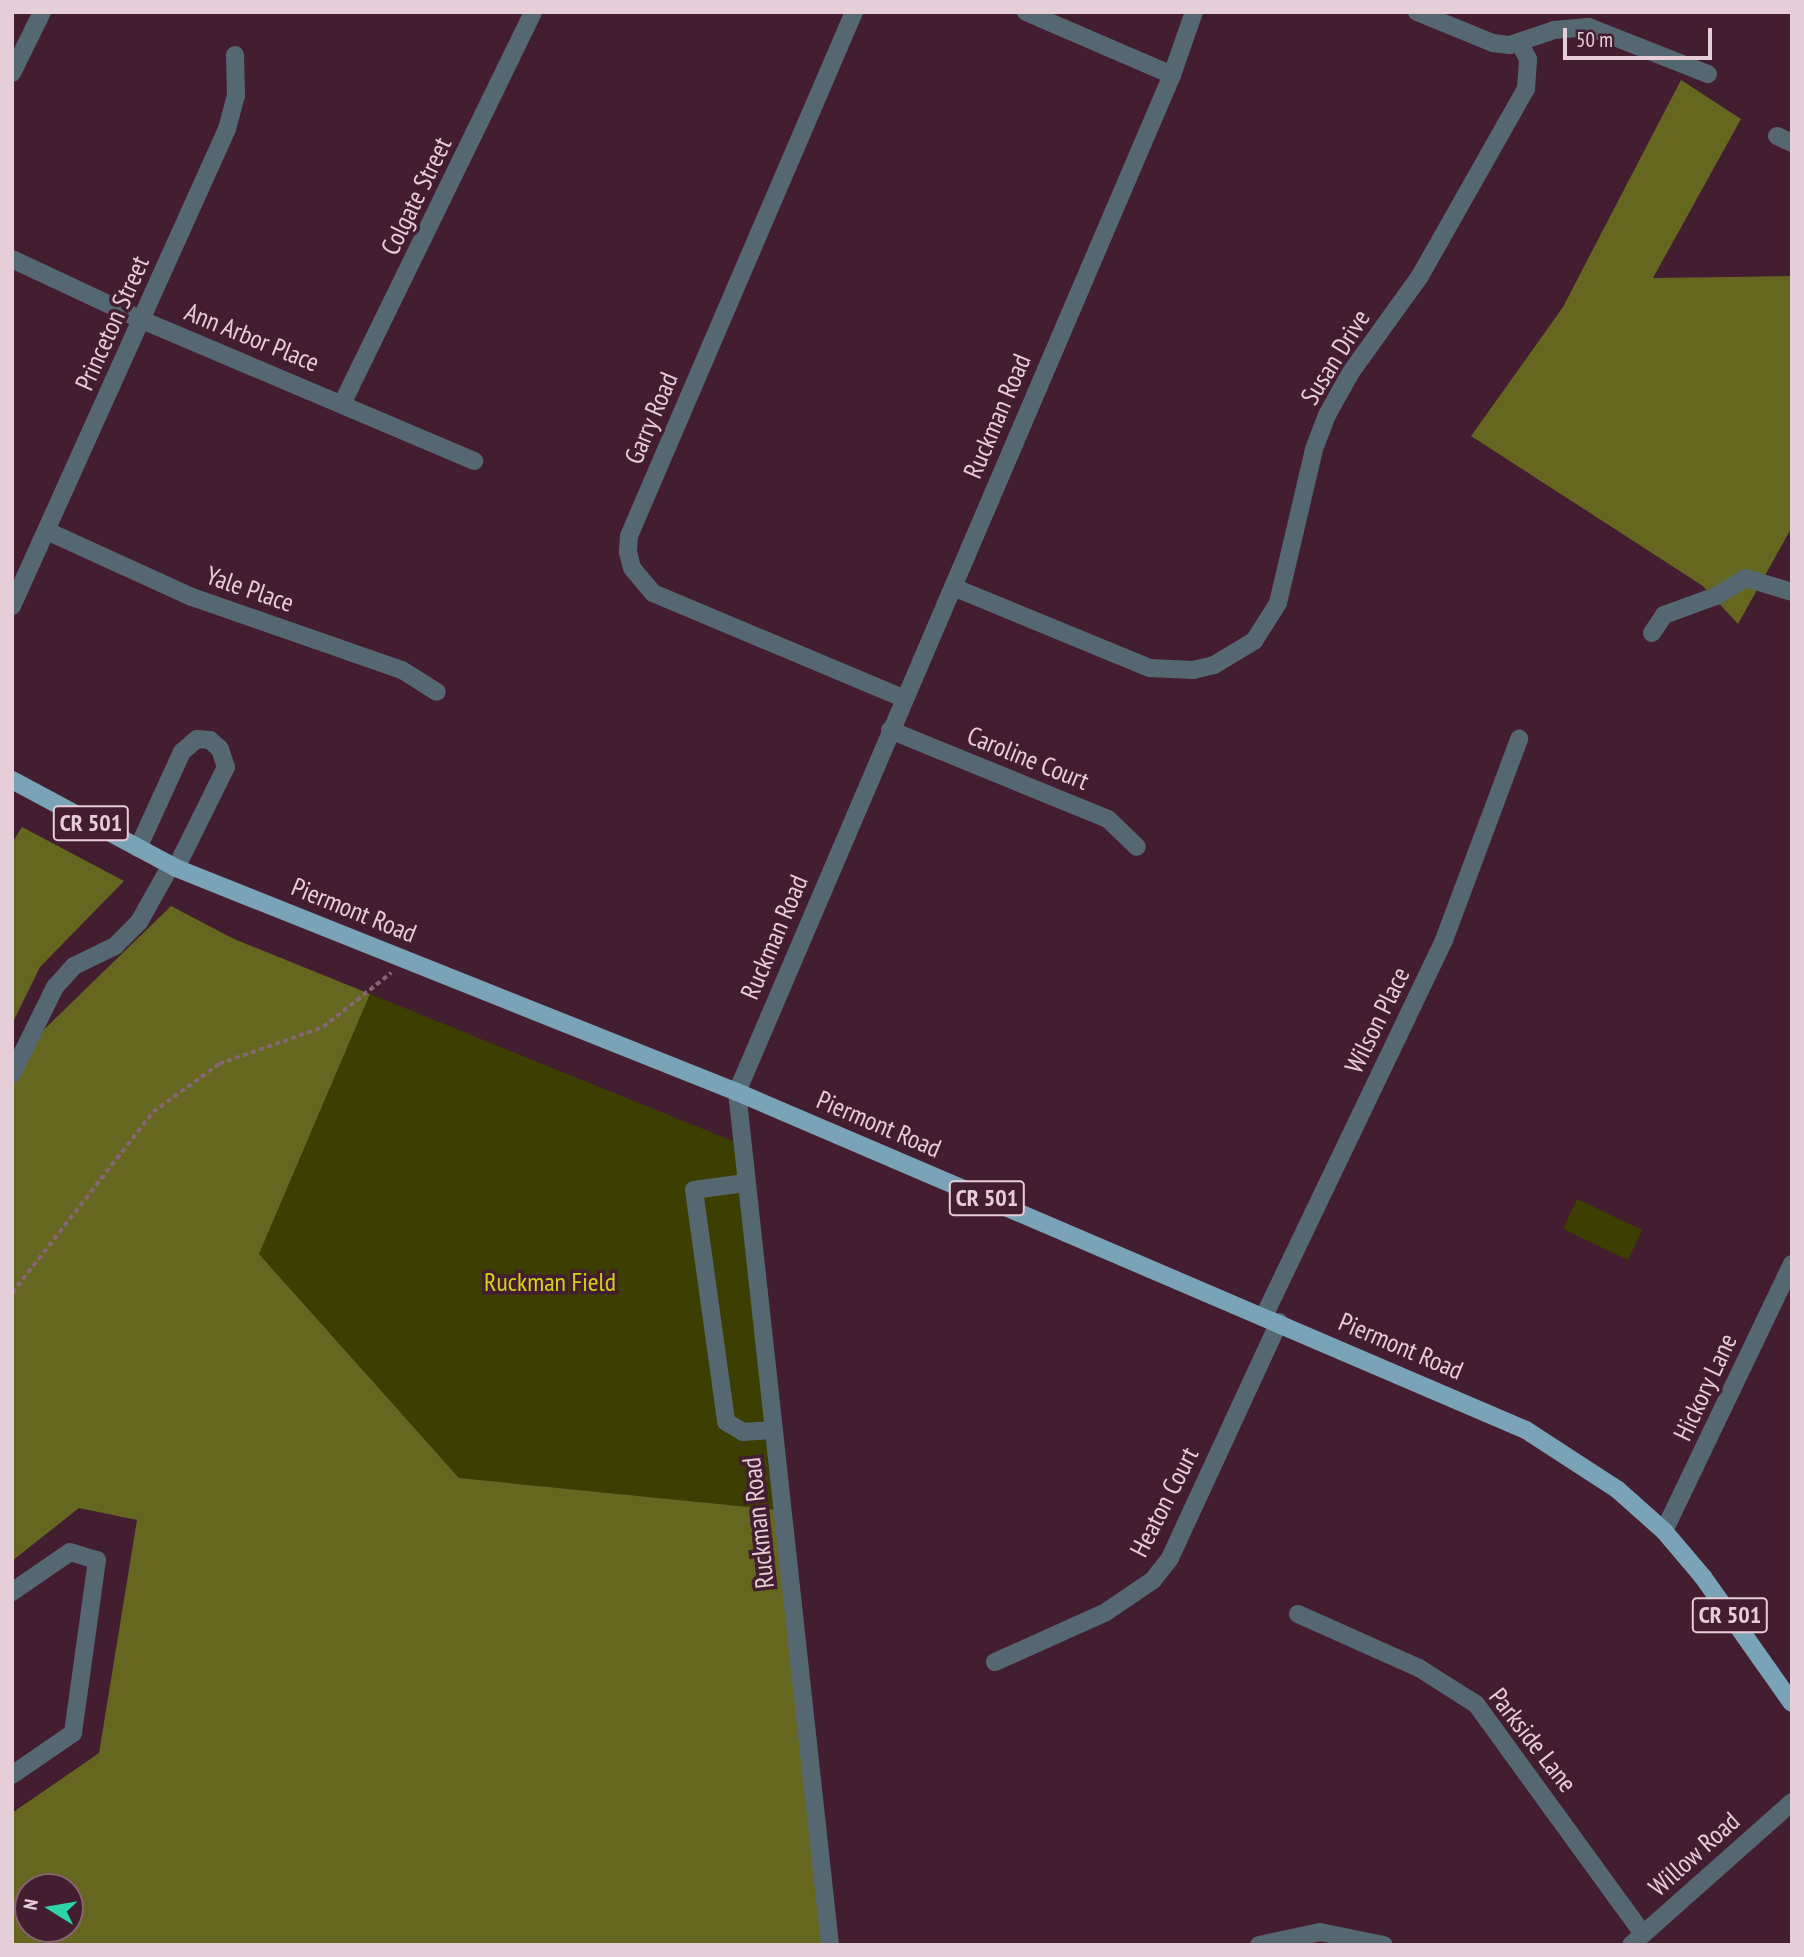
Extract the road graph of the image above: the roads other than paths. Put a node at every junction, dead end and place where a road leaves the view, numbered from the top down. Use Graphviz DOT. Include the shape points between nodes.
graph roads {
  1 [pos="42,12"];
  2 [pos="533,12"];
  3 [pos="854,12"];
  4 [pos="1026,12"];
  5 [pos="1194,12"];
  6 [pos="1418,12"];
  7 [pos="1520,44"];
  8 [pos="234,55"];
  9 [pos="12,73"];
  10 [pos="1708,74"];
  11 [pos="1171,75"];
  12 [pos="12,259"];
  13 [pos="142,320"];
  14 [pos="343,402"];
  15 [pos="474,461"];
  16 [pos="47,531"];
  17 [pos="953,587"];
  18 [pos="1792,592"];
  19 [pos="12,606"];
  20 [pos="1652,633"];
  21 [pos="438,692"];
  22 [pos="903,698"];
  23 [pos="890,730"];
  24 [pos="1519,738"];
  25 [pos="12,780"];
  26 [pos="1137,847"];
  27 [pos="138,848"];
  28 [pos="173,867"];
  29 [pos="12,1074"];
  30 [pos="737,1092"];
  31 [pos="745,1183"];
  32 [pos="1792,1264"];
  33 [pos="1271,1319"];
  34 [pos="774,1430"];
  35 [pos="1664,1531"];
  36 [pos="12,1592"];
  37 [pos="1298,1614"];
  38 [pos="995,1662"];
  39 [pos="1792,1703"];
  40 [pos="12,1775"];
  41 [pos="1792,1802"];
  42 [pos="1637,1939"];
  43 [pos="830,1945"];
  44 [pos="1259,1945"];
  45 [pos="1384,1945"];
  1 -- 9 [label="street"];
  2 -- 14 [label="street, Colgate Street"];
  3 -- 22 [label="street, Garry Road" via="629,536 628,552 632,568 653,593"];
  4 -- 11 [label="street"];
  5 -- 11 [label="street, Ruckman Road"];
  6 -- 7 [label="street" via="1493,43"];
  7 -- 10 [label="street" via="1555,30 1589,27"];
  7 -- 17 [label="street, Susan Drive" via="1528,59 1526,89 1420,276 1351,372 1327,415 1314,449 1278,603 1254,641 1214,665 1192,670 1150,667"];
  8 -- 13 [label="street, Princeton Street" via="236,95 227,129"];
  11 -- 17 [label="street, Ruckman Road"];
  12 -- 13 [label="street, Ann Arbor Place"];
  13 -- 14 [label="street, Ann Arbor Place"];
  13 -- 16 [label="street, Princeton Street"];
  14 -- 15 [label="street, Ann Arbor Place"];
  16 -- 19 [label="street, Princeton Street"];
  16 -- 21 [label="street, Yale Place" via="192,597 402,670"];
  17 -- 22 [label="street, Ruckman Road"];
  18 -- 20 [label="street" via="1746,578 1716,596 1664,615"];
  22 -- 23 [label="street, Ruckman Road"];
  23 -- 26 [label="street, Caroline Court" via="1108,819"];
  23 -- 30 [label="street, Ruckman Road"];
  24 -- 33 [label="street, Wilson Place" via="1444,940"];
  25 -- 27 [label="main road, Piermont Road / CR 501"];
  27 -- 28 [label="main road, Piermont Road / CR 501"];
  27 -- 28 [label="street" via="182,752 197,739 209,740 220,749 226,766"];
  28 -- 29 [label="street" via="139,922 115,946 74,966 55,987"];
  28 -- 30 [label="main road, Piermont Road / CR 501"];
  30 -- 31 [label="street, Ruckman Road"];
  30 -- 33 [label="main road, Piermont Road / CR 501"];
  31 -- 34 [label="street, Ruckman Road"];
  31 -- 34 [label="street" via="694,1190 726,1422 743,1432"];
  32 -- 35 [label="street, Hickory Lane"];
  33 -- 35 [label="main road, Piermont Road / CR 501" via="1526,1430 1618,1490"];
  33 -- 38 [label="street, Heaton Court" via="1170,1558 1153,1580 1106,1612"];
  34 -- 43 [label="street, Ruckman Road"];
  35 -- 39 [label="main road, Piermont Road / CR 501" via="1703,1577"];
  36 -- 40 [label="street" via="70,1552 97,1560 74,1733"];
  37 -- 42 [label="street, Parkside Lane" via="1419,1668 1476,1704"];
  41 -- 42 [label="street, Willow Road"];
  44 -- 45 [label="street" via="1320,1932"];
}
